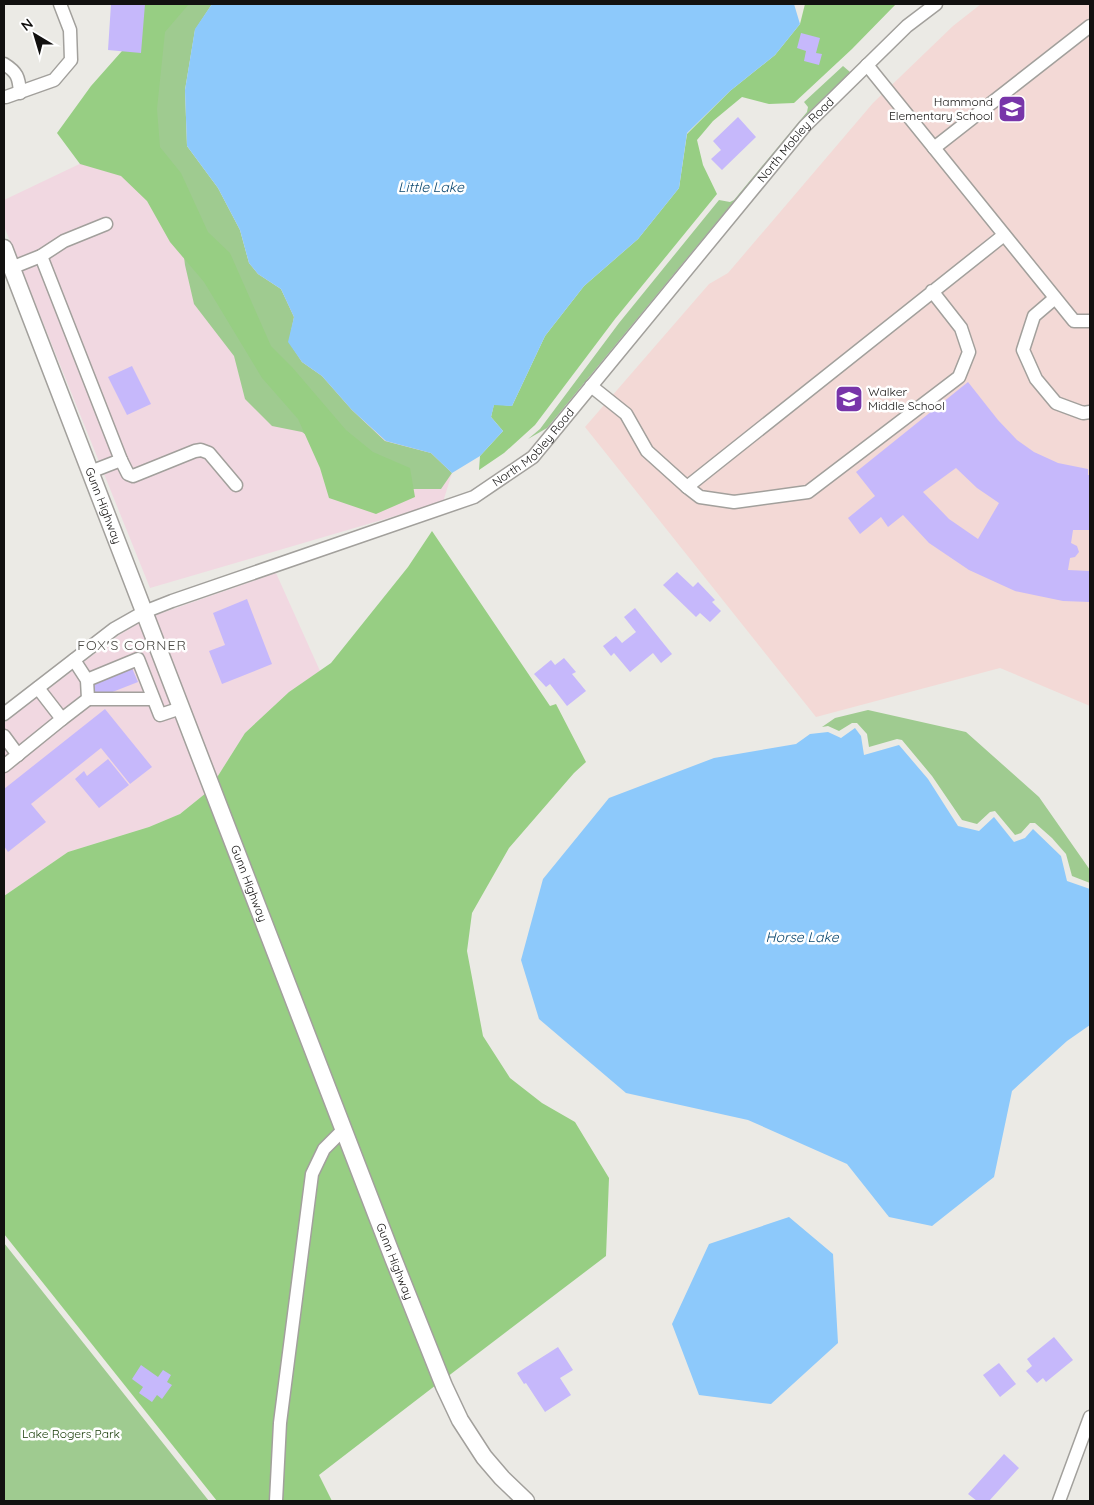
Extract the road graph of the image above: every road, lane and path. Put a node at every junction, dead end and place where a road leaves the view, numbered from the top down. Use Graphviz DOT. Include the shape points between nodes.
graph roads {
  1 [pos="60,4"];
  2 [pos="936,4"];
  3 [pos="1090,26"];
  4 [pos="4,64"];
  5 [pos="867,66"];
  6 [pos="20,93"];
  7 [pos="6,98"];
  8 [pos="934,148"];
  9 [pos="106,224"];
  10 [pos="1004,234"];
  11 [pos="4,248"];
  12 [pos="42,256"];
  13 [pos="11,268"];
  14 [pos="932,291"];
  15 [pos="1055,298"];
  16 [pos="1090,321"];
  17 [pos="591,386"];
  18 [pos="1090,412"];
  19 [pos="121,460"];
  20 [pos="90,472"];
  21 [pos="236,485"];
  22 [pos="687,487"];
  23 [pos="144,612"];
  24 [pos="158,649"];
  25 [pos="138,659"];
  26 [pos="74,660"];
  27 [pos="87,680"];
  28 [pos="38,688"];
  29 [pos="153,698"];
  30 [pos="88,700"];
  31 [pos="181,708"];
  32 [pos="4,714"];
  33 [pos="62,718"];
  34 [pos="4,736"];
  35 [pos="18,755"];
  36 [pos="4,766"];
  37 [pos="344,1129"];
  38 [pos="1090,1417"];
  39 [pos="276,1501"];
  40 [pos="526,1501"];
  41 [pos="1059,1501"];
  1 -- 6 [label="street" via="70,30 71,60 54,80"];
  2 -- 5 [label="street, North Mobley Road" via="907,26"];
  3 -- 8 [label="street"];
  4 -- 6 [label="street" via="17,74"];
  5 -- 8 [label="street"];
  5 -- 17 [label="street, North Mobley Road" via="805,126"];
  6 -- 7 [label="street"];
  8 -- 10 [label="street"];
  9 -- 12 [label="street" via="64,240"];
  10 -- 14 [label="street"];
  10 -- 15 [label="street"];
  11 -- 13 [label="main road, Gunn Highway"];
  12 -- 13 [label="street"];
  12 -- 19 [label="street"];
  13 -- 20 [label="main road, Gunn Highway"];
  14 -- 22 [label="street"];
  14 -- 22 [label="street" via="961,328 969,352 959,377 808,492 734,502 700,497"];
  15 -- 16 [label="street" via="1074,321"];
  15 -- 18 [label="street" via="1034,316 1024,350 1036,379 1056,403 1083,413"];
  17 -- 22 [label="street" via="626,414 647,451"];
  17 -- 23 [label="street, North Mobley Road" via="533,457 474,497"];
  19 -- 20 [label="street"];
  19 -- 21 [label="street" via="128,474 133,476 201,450 210,453"];
  20 -- 23 [label="main road, Gunn Highway"];
  23 -- 24 [label="main road, Gunn Highway"];
  23 -- 26 [label="street, North Mobley Road" via="114,629"];
  24 -- 25 [label="street"];
  24 -- 31 [label="main road, Gunn Highway"];
  25 -- 27 [label="street"];
  25 -- 29 [label="street"];
  26 -- 27 [label="street"];
  26 -- 28 [label="street, North Mobley Road"];
  27 -- 30 [label="street"];
  28 -- 32 [label="street, North Mobley Road"];
  28 -- 33 [label="street"];
  29 -- 30 [label="street"];
  29 -- 31 [label="street" via="160,715"];
  30 -- 33 [label="street"];
  31 -- 37 [label="main road, Gunn Highway"];
  33 -- 35 [label="street"];
  34 -- 35 [label="street"];
  35 -- 36 [label="street"];
  37 -- 39 [label="street" via="324,1149 312,1174 280,1423"];
  37 -- 40 [label="main road, Gunn Highway" via="454,1409 484,1457"];
  38 -- 41 [label="street"];
}
